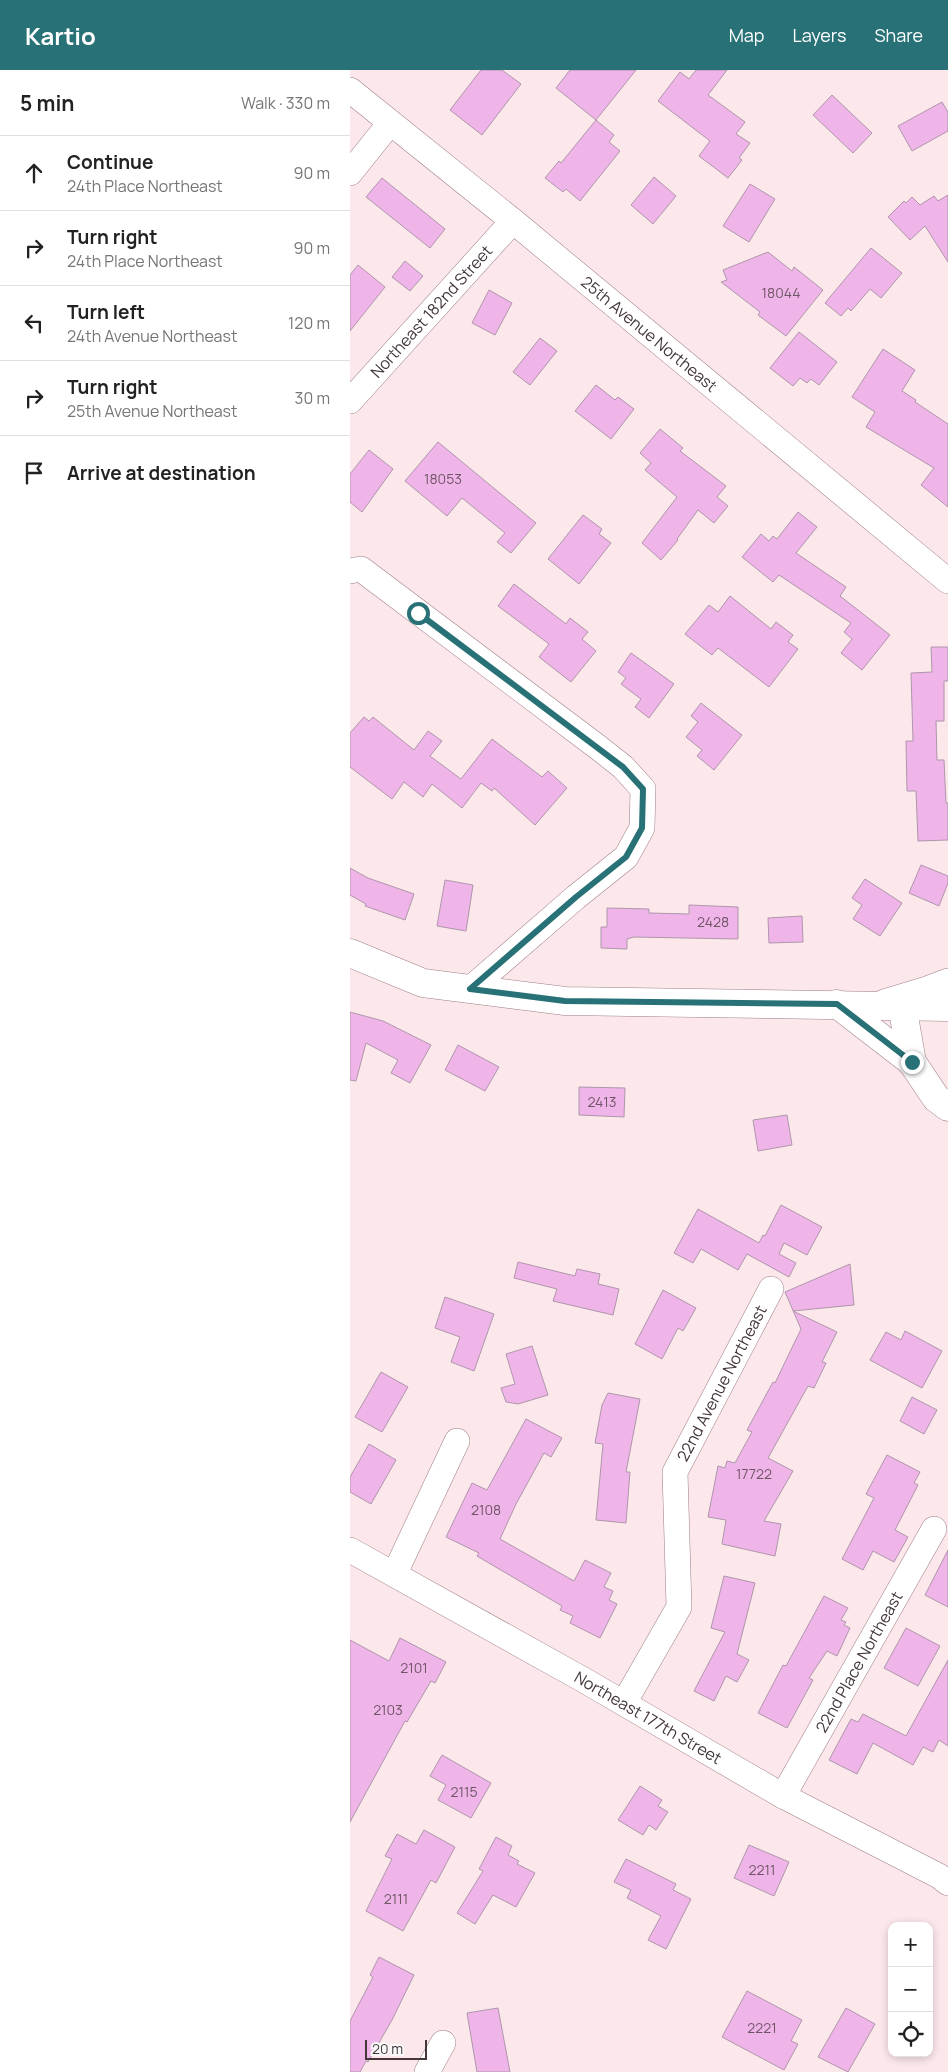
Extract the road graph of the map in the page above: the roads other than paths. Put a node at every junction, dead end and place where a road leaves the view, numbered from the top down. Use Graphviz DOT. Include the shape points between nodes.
graph roads {
  1 [pos="350,90"];
  2 [pos="390,123"];
  3 [pos="350,174"];
  4 [pos="513,221"];
  5 [pos="350,401"];
  6 [pos="350,571"];
  7 [pos="948,581"];
  8 [pos="350,953"];
  9 [pos="948,981"];
  10 [pos="470,989"];
  11 [pos="837,1004"];
  12 [pos="873,1005"];
  13 [pos="902,1006"];
  14 [pos="948,1007"];
  15 [pos="912,1062"];
  16 [pos="948,1107"];
  17 [pos="771,1289"];
  18 [pos="456,1440"];
  19 [pos="934,1528"];
  20 [pos="350,1550"];
  21 [pos="395,1573"];
  22 [pos="624,1703"];
  23 [pos="783,1796"];
  24 [pos="948,1883"];
  25 [pos="443,2043"];
  26 [pos="427,2072"];
  1 -- 2 [label="street, 25th Avenue Northeast"];
  2 -- 3 [label="street"];
  2 -- 4 [label="street, 25th Avenue Northeast"];
  4 -- 5 [label="street, Northeast 182nd Street"];
  4 -- 7 [label="street, 25th Avenue Northeast"];
  6 -- 10 [label="street" via="360,569 599,748 643,789 642,828 626,857"];
  8 -- 10 [label="main road" via="424,983"];
  9 -- 12 [label="street"];
  10 -- 11 [label="main road" via="565,1001"];
  11 -- 12 [label="main road"];
  11 -- 15 [label="main road"];
  12 -- 13 [label="main road"];
  13 -- 14 [label="main road"];
  13 -- 15 [label="main road"];
  15 -- 16 [label="main road" via="936,1098"];
  17 -- 22 [label="street, 22nd Avenue Northeast" via="675,1472 678,1607"];
  18 -- 21 [label="street"];
  19 -- 23 [label="street, 22nd Place Northeast"];
  20 -- 21 [label="street, Northeast 177th Street"];
  21 -- 22 [label="street, Northeast 177th Street"];
  22 -- 23 [label="street, Northeast 177th Street"];
  23 -- 24 [label="street, Northeast 177th Street"];
  25 -- 26 [label="street"];
}
